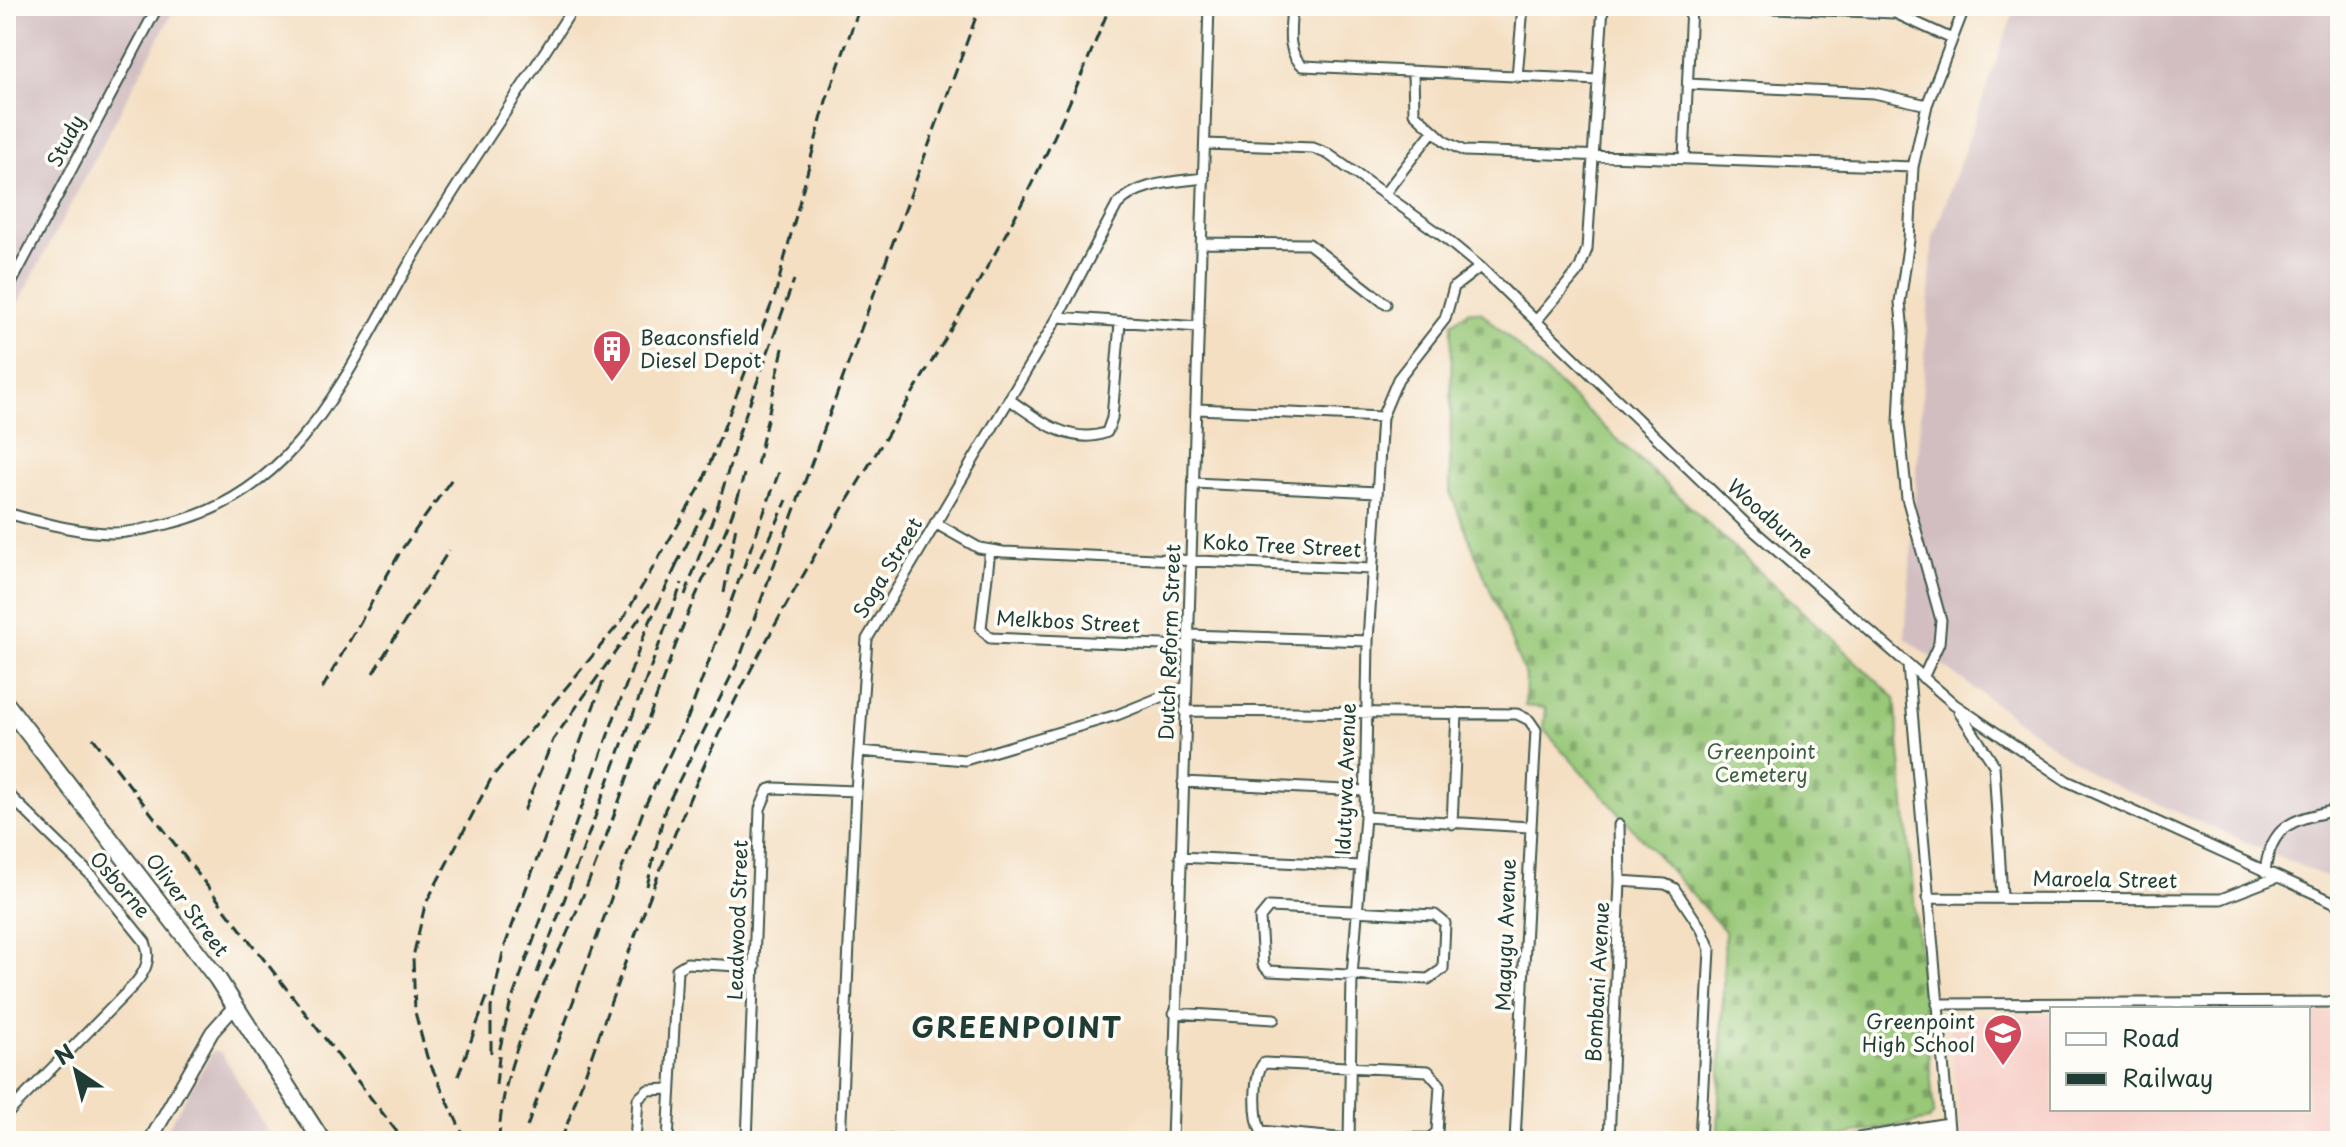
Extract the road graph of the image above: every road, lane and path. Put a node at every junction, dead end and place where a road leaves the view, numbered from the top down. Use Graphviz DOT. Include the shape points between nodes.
graph roads {
  1 [pos="158,6"];
  2 [pos="574,6"];
  3 [pos="1209,6"];
  4 [pos="1292,6"];
  5 [pos="1523,6"];
  6 [pos="1603,6"];
  7 [pos="1691,6"];
  8 [pos="1725,6"];
  9 [pos="1965,6"];
  10 [pos="1952,39"];
  11 [pos="1413,73"];
  12 [pos="1517,77"];
  13 [pos="1598,80"];
  14 [pos="1688,84"];
  15 [pos="1927,105"];
  16 [pos="1433,131"];
  17 [pos="1205,144"];
  18 [pos="1684,158"];
  19 [pos="1593,159"];
  20 [pos="1913,167"];
  21 [pos="1204,178"];
  22 [pos="1385,193"];
  23 [pos="1202,243"];
  24 [pos="1480,267"];
  25 [pos="6,293"];
  26 [pos="1386,304"];
  27 [pos="1058,317"];
  28 [pos="1536,321"];
  29 [pos="1120,323"];
  30 [pos="1199,327"];
  31 [pos="1009,399"];
  32 [pos="1197,409"];
  33 [pos="1382,417"];
  34 [pos="1194,483"];
  35 [pos="1377,492"];
  36 [pos="6,513"];
  37 [pos="935,523"];
  38 [pos="990,550"];
  39 [pos="1190,559"];
  40 [pos="1372,569"];
  41 [pos="1188,641"];
  42 [pos="1368,641"];
  43 [pos="1908,665"];
  44 [pos="1923,678"];
  45 [pos="1186,687"];
  46 [pos="6,704"];
  47 [pos="1954,704"];
  48 [pos="1185,711"];
  49 [pos="1457,713"];
  50 [pos="1366,715"];
  51 [pos="859,751"];
  52 [pos="1183,782"];
  53 [pos="856,791"];
  54 [pos="1364,791"];
  55 [pos="6,792"];
  56 [pos="2340,809"];
  57 [pos="1365,817"];
  58 [pos="1452,824"];
  59 [pos="1619,825"];
  60 [pos="1529,827"];
  61 [pos="1180,857"];
  62 [pos="1361,866"];
  63 [pos="2265,872"];
  64 [pos="2278,877"];
  65 [pos="1620,881"];
  66 [pos="2002,897"];
  67 [pos="1927,898"];
  68 [pos="2340,905"];
  69 [pos="1356,911"];
  70 [pos="755,967"];
  71 [pos="1352,976"];
  72 [pos="2340,1002"];
  73 [pos="1937,1004"];
  74 [pos="236,1005"];
  75 [pos="1174,1013"];
  76 [pos="1274,1019"];
  77 [pos="1349,1066"];
  78 [pos="670,1089"];
  79 [pos="6,1115"];
  80 [pos="1948,1123"];
  81 [pos="840,1139"];
  82 [pos="1349,1140"];
  83 [pos="1515,1140"];
  84 [pos="150,1141"];
  85 [pos="322,1141"];
  86 [pos="635,1141"];
  87 [pos="668,1141"];
  88 [pos="747,1141"];
  89 [pos="939,1141"];
  90 [pos="1172,1141"];
  91 [pos="1593,1141"];
  92 [pos="1609,1141"];
  93 [pos="1700,1141"];
  94 [pos="1841,1141"];
  95 [pos="1950,1141"];
  1 -- 25 [label="street, Study"];
  2 -- 36 [label="street" via="428,233 320,415 288,458 215,509 140,530 78,529"];
  3 -- 17 [label="street, Dutch Reform Street"];
  4 -- 11 [label="street" via="1291,47 1303,66"];
  5 -- 12 [label="street"];
  6 -- 13 [label="street"];
  7 -- 14 [label="street"];
  8 -- 10 [label="street" via="1895,13"];
  9 -- 10 [label="street"];
  10 -- 15 [label="street"];
  11 -- 12 [label="street"];
  11 -- 16 [label="street" via="1411,105"];
  12 -- 13 [label="street"];
  13 -- 19 [label="street"];
  14 -- 15 [label="street" via="1874,93"];
  14 -- 18 [label="street"];
  15 -- 20 [label="street"];
  16 -- 19 [label="street" via="1464,151"];
  16 -- 22 [label="street"];
  17 -- 21 [label="street, Dutch Reform Street"];
  17 -- 22 [label="street, Woodburne" via="1313,148"];
  18 -- 19 [label="street"];
  18 -- 20 [label="street"];
  19 -- 28 [label="street" via="1583,263"];
  20 -- 44 [label="street" via="1900,302 1899,423 1904,487 1941,620"];
  21 -- 23 [label="street, Dutch Reform Street"];
  21 -- 27 [label="street, Soga Street" via="1146,187 1124,197"];
  22 -- 24 [label="street, Woodburne"];
  23 -- 26 [label="street" via="1309,244"];
  23 -- 30 [label="street, Dutch Reform Street"];
  24 -- 28 [label="street, Woodburne"];
  24 -- 33 [label="street, Idutywa Avenue" via="1454,287 1445,319 1398,379"];
  27 -- 29 [label="street"];
  27 -- 31 [label="street, Soga Street"];
  28 -- 43 [label="street, Woodburne" via="1745,523"];
  29 -- 30 [label="street"];
  29 -- 31 [label="street" via="1107,432 1053,429"];
  30 -- 32 [label="street, Dutch Reform Street"];
  31 -- 37 [label="street, Soga Street"];
  32 -- 33 [label="street"];
  32 -- 34 [label="street, Dutch Reform Street"];
  33 -- 35 [label="street, Idutywa Avenue"];
  34 -- 35 [label="street"];
  34 -- 39 [label="street, Dutch Reform Street"];
  35 -- 40 [label="street, Idutywa Avenue"];
  37 -- 38 [label="street"];
  37 -- 51 [label="street, Soga Street" via="867,639"];
  38 -- 39 [label="street, Koko Tree Street"];
  38 -- 41 [label="street, Melkbos Street" via="981,628 990,638"];
  39 -- 40 [label="street, Koko Tree Street"];
  39 -- 41 [label="street, Dutch Reform Street"];
  40 -- 42 [label="street, Idutywa Avenue"];
  41 -- 42 [label="street, Melkbos Street"];
  41 -- 45 [label="street, Dutch Reform Street"];
  42 -- 50 [label="street, Idutywa Avenue"];
  43 -- 44 [label="street, Woodburne"];
  43 -- 67 [label="street"];
  44 -- 47 [label="street, Woodburne"];
  45 -- 48 [label="street, Dutch Reform Street"];
  45 -- 51 [label="street" via="1117,715 965,760"];
  46 -- 74 [label="highway, Oliver Street"];
  47 -- 63 [label="street, Woodburne" via="2067,781"];
  47 -- 66 [label="street" via="1994,765"];
  48 -- 50 [label="street"];
  48 -- 52 [label="street, Dutch Reform Street"];
  49 -- 50 [label="street"];
  49 -- 58 [label="street"];
  49 -- 60 [label="street, Magugu Avenue" via="1517,714 1536,730"];
  50 -- 54 [label="street, Idutywa Avenue"];
  51 -- 53 [label="street, Soga Street"];
  52 -- 54 [label="street"];
  52 -- 61 [label="street, Dutch Reform Street"];
  53 -- 70 [label="street, Leadwood Street" via="774,788 765,795 760,809"];
  53 -- 81 [label="street, Soga Street"];
  54 -- 57 [label="street, Idutywa Avenue"];
  55 -- 79 [label="street, Osborne" via="100,886 149,953 134,985"];
  56 -- 63 [label="street" via="2283,827 2267,854"];
  57 -- 58 [label="street"];
  57 -- 62 [label="street, Idutywa Avenue"];
  58 -- 60 [label="street"];
  59 -- 65 [label="street, Bombani Avenue"];
  60 -- 83 [label="street, Magugu Avenue"];
  61 -- 62 [label="street"];
  61 -- 75 [label="street, Dutch Reform Street"];
  62 -- 69 [label="street, Idutywa Avenue"];
  63 -- 64 [label="street, Woodburne"];
  64 -- 66 [label="street, Maroela Street" via="2221,899"];
  64 -- 68 [label="street, Woodburne"];
  65 -- 92 [label="street, Bombani Avenue"];
  65 -- 93 [label="street" via="1670,886 1708,940"];
  66 -- 67 [label="street, Maroela Street"];
  67 -- 73 [label="street"];
  69 -- 71 [label="street, Idutywa Avenue"];
  69 -- 71 [label="street" via="1440,917 1445,923 1444,963 1428,979"];
  69 -- 71 [label="street" via="1269,907 1260,918 1263,965 1269,971"];
  70 -- 78 [label="street" via="687,963 677,969"];
  70 -- 88 [label="street, Leadwood Street"];
  71 -- 77 [label="street, Idutywa Avenue"];
  72 -- 73 [label="street"];
  73 -- 80 [label="street"];
  74 -- 84 [label="street" via="212,1032"];
  74 -- 85 [label="highway, Oliver Street"];
  75 -- 76 [label="street"];
  75 -- 90 [label="street, Dutch Reform Street"];
  77 -- 82 [label="street, Idutywa Avenue"];
  77 -- 82 [label="street" via="1428,1071 1440,1085 1434,1136"];
  77 -- 82 [label="street" via="1264,1063 1258,1073 1257,1120 1261,1131"];
  78 -- 86 [label="street" via="648,1090 638,1099"];
  78 -- 87 [label="street"];
  80 -- 94 [label="street"];
  80 -- 95 [label="street"];
  81 -- 89 [label="street, Soga Street"];
  83 -- 91 [label="street"];
}
